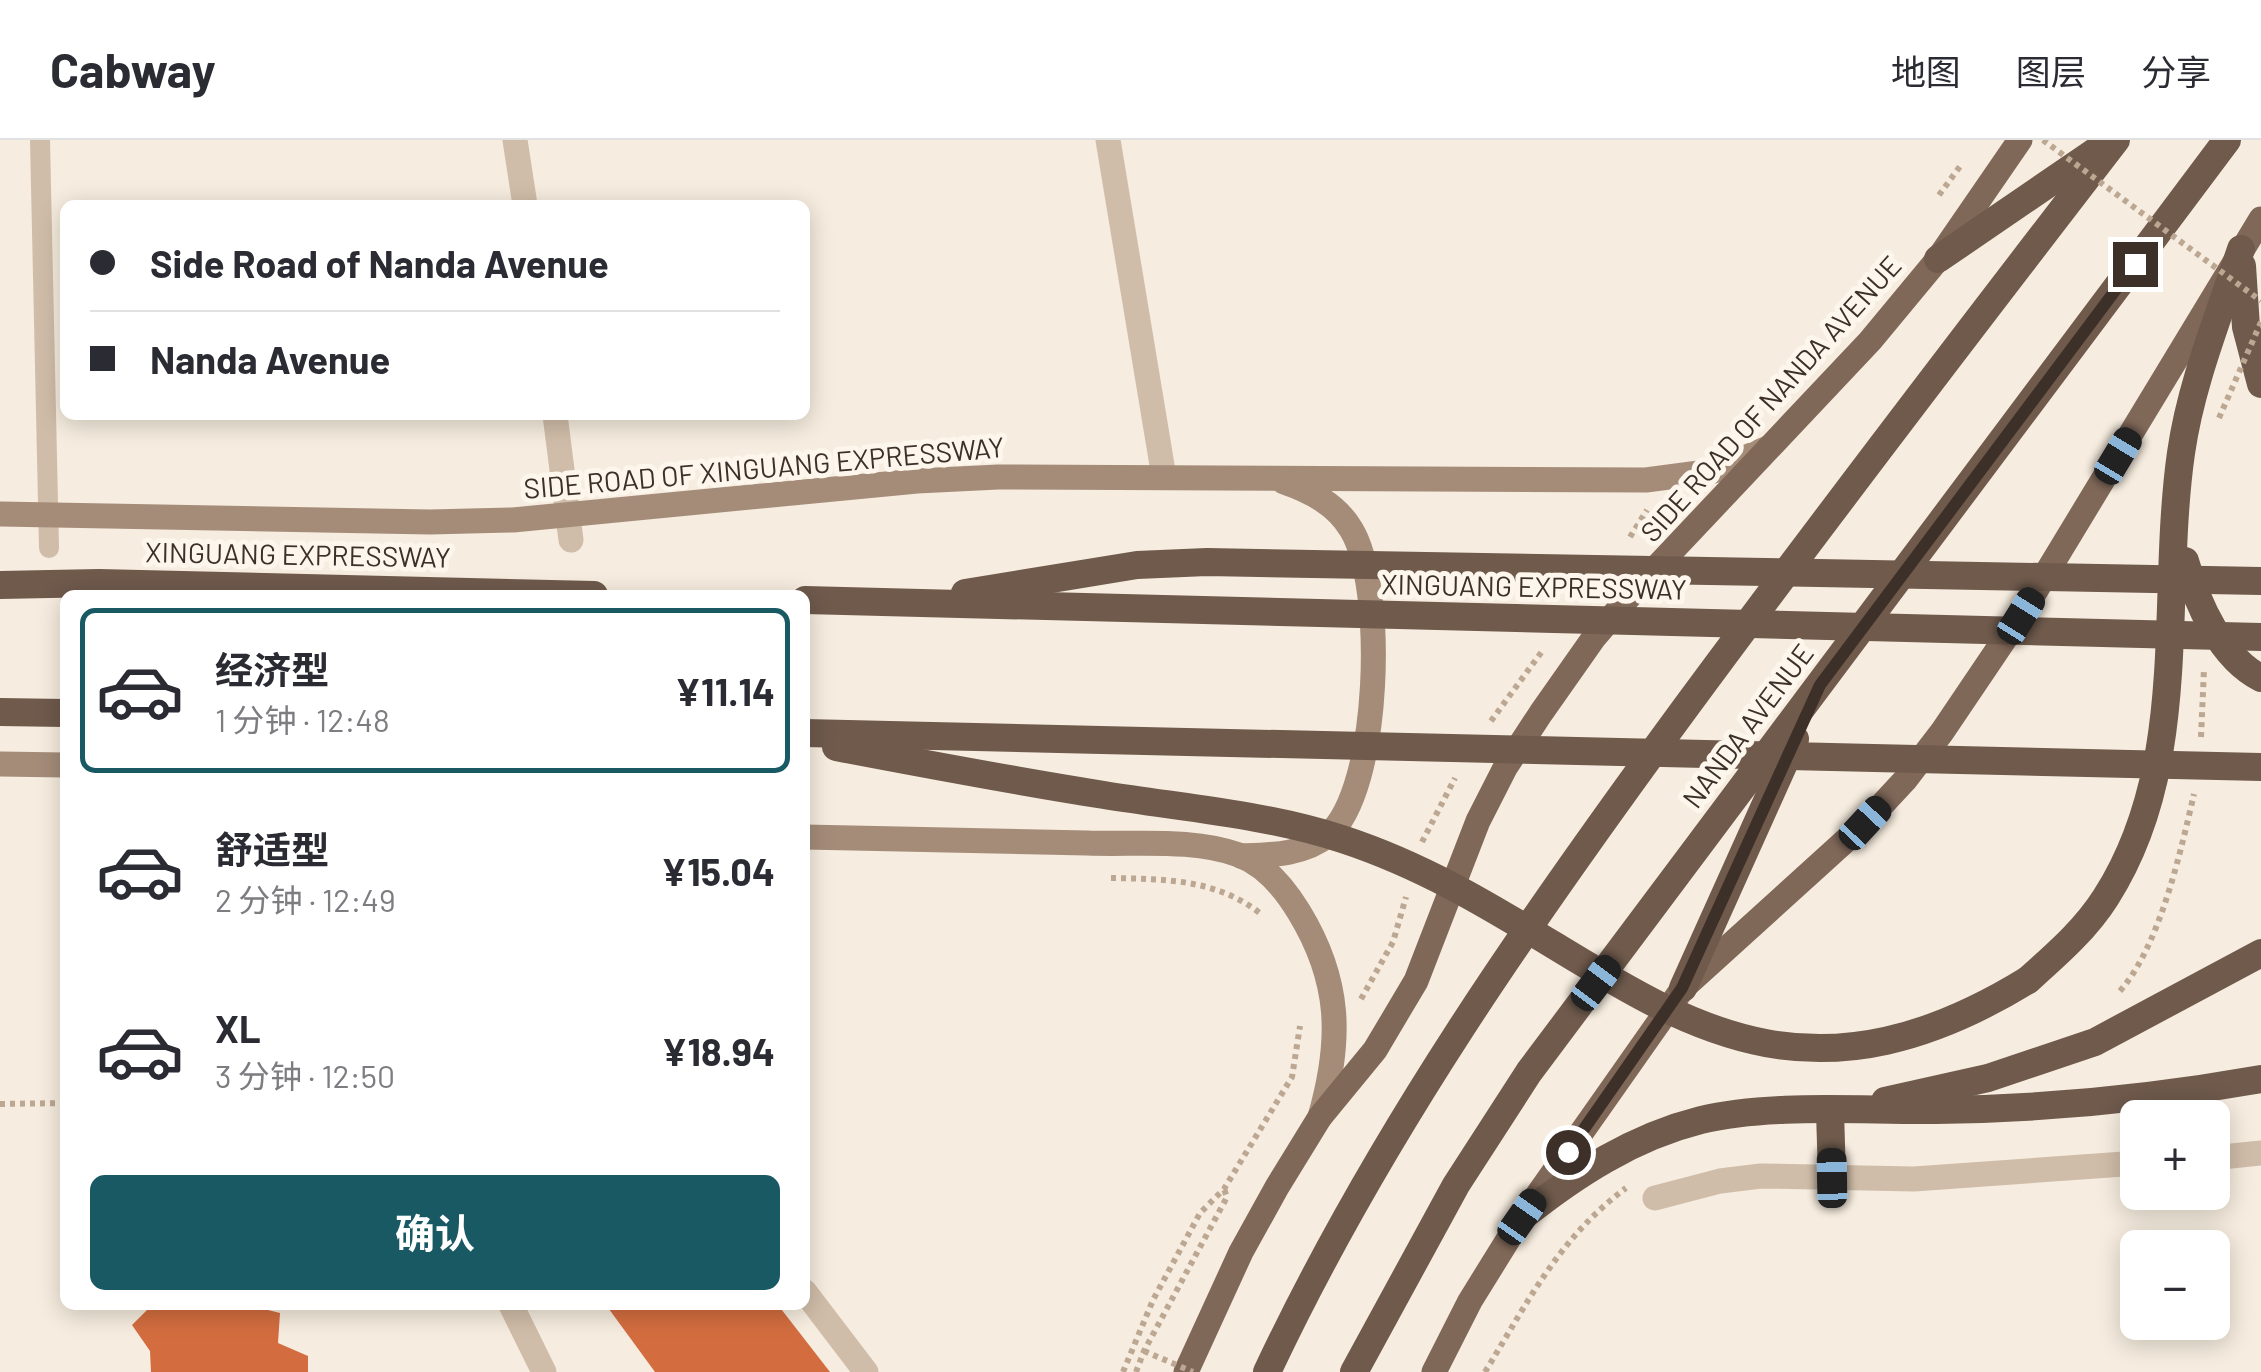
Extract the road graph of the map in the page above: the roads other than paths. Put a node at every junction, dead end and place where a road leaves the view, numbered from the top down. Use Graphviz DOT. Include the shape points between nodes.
graph roads {
  1 [pos="40,140"];
  2 [pos="515,140"];
  3 [pos="1108,140"];
  4 [pos="2020,140"];
  5 [pos="2114,140"];
  6 [pos="2227,140"];
  7 [pos="524,200"];
  8 [pos="2261,218"];
  9 [pos="2241,250"];
  10 [pos="1938,259"];
  11 [pos="2261,384"];
  12 [pos="557,420"];
  13 [pos="1768,448"];
  14 [pos="1164,477"];
  15 [pos="1268,477"];
  16 [pos="0,514"];
  17 [pos="2175,526"];
  18 [pos="571,540"];
  19 [pos="49,548"];
  20 [pos="2261,580"];
  21 [pos="0,585"];
  22 [pos="388,590"];
  23 [pos="810,600"];
  24 [pos="914,603"];
  25 [pos="2261,637"];
  26 [pos="2261,678"];
  27 [pos="1820,685"];
  28 [pos="0,712"];
  29 [pos="60,713"];
  30 [pos="810,733"];
  31 [pos="810,743"];
  32 [pos="0,764"];
  33 [pos="60,766"];
  34 [pos="2261,767"];
  35 [pos="810,837"];
  36 [pos="1241,856"];
  37 [pos="2261,954"];
  38 [pos="1682,988"];
  39 [pos="2261,1079"];
  40 [pos="1842,1111"];
  41 [pos="1320,1117"];
  42 [pos="2261,1153"];
  43 [pos="2230,1156"];
  44 [pos="2120,1165"];
  45 [pos="1832,1178"];
  46 [pos="1655,1198"];
  47 [pos="1522,1217"];
  48 [pos="810,1299"];
  49 [pos="513,1310"];
  50 [pos="544,1372"];
  51 [pos="866,1372"];
  52 [pos="1189,1372"];
  53 [pos="1267,1372"];
  54 [pos="1354,1372"];
  55 [pos="1434,1372"];
  1 -- 19 [label="lane"];
  2 -- 7 [label="street"];
  3 -- 14 [label="street"];
  4 -- 10 [label="main road, SIDE ROAD OF NANDA AVENUE"];
  5 -- 10 [label="highway"];
  5 -- 53 [label="highway" via="1575,858 1418,1095"];
  6 -- 27 [label="highway, NANDA AVENUE"];
  8 -- 9 [label="main road"];
  9 -- 11 [label="highway" via="2246,327"];
  9 -- 17 [label="highway" via="2193,397"];
  9 -- 38 [label="main road" via="2021,616 1906,780"];
  10 -- 13 [label="main road, SIDE ROAD OF NANDA AVENUE"];
  12 -- 18 [label="street"];
  13 -- 15 [label="main road, SIDE ROAD OF XINGUANG EXPRESSWAY" via="1714,471 1646,480"];
  13 -- 41 [label="main road, SIDE ROAD OF NANDA AVENUE" via="1613,615 1540,713 1478,821 1400,1011"];
  14 -- 15 [label="main road, SIDE ROAD OF XINGUANG EXPRESSWAY"];
  14 -- 16 [label="main road, SIDE ROAD OF XINGUANG EXPRESSWAY" via="917,480 514,520"];
  15 -- 36 [label="main road" via="1332,507 1362,550 1374,615 1368,740 1349,809 1328,835 1301,850"];
  17 -- 26 [label="highway" via="2217,632 2246,670"];
  17 -- 31 [label="highway, bridge" via="2165,711 2140,826 2104,900 2028,980 1952,1021 1857,1047 1815,1048 1707,1029 1660,1009 1458,888 1403,862 1282,822"];
  20 -- 24 [label="highway, bridge" via="1207,562 1120,567"];
  21 -- 22 [label="highway, XINGUANG EXPRESSWAY"];
  23 -- 24 [label="highway, XINGUANG EXPRESSWAY, bridge"];
  24 -- 25 [label="highway, XINGUANG EXPRESSWAY, bridge"];
  27 -- 38 [label="highway"];
  27 -- 54 [label="highway, NANDA AVENUE" via="1496,1121"];
  28 -- 29 [label="highway"];
  30 -- 34 [label="highway, bridge"];
  32 -- 33 [label="main road"];
  35 -- 36 [label="main road" via="1174,846"];
  36 -- 41 [label="main road" via="1290,896 1329,978 1335,1046"];
  37 -- 40 [label="highway" via="2095,1042 1988,1078"];
  38 -- 47 [label="main road"];
  39 -- 40 [label="highway" via="2074,1103"];
  40 -- 45 [label="highway"];
  40 -- 47 [label="highway" via="1729,1115 1674,1128 1576,1175"];
  41 -- 52 [label="main road, SIDE ROAD OF NANDA AVENUE" via="1241,1252"];
  42 -- 43 [label="street"];
  44 -- 45 [label="street"];
  45 -- 46 [label="street" via="1742,1178"];
  47 -- 55 [label="main road"];
  48 -- 51 [label="street"];
  49 -- 50 [label="street"];
}
